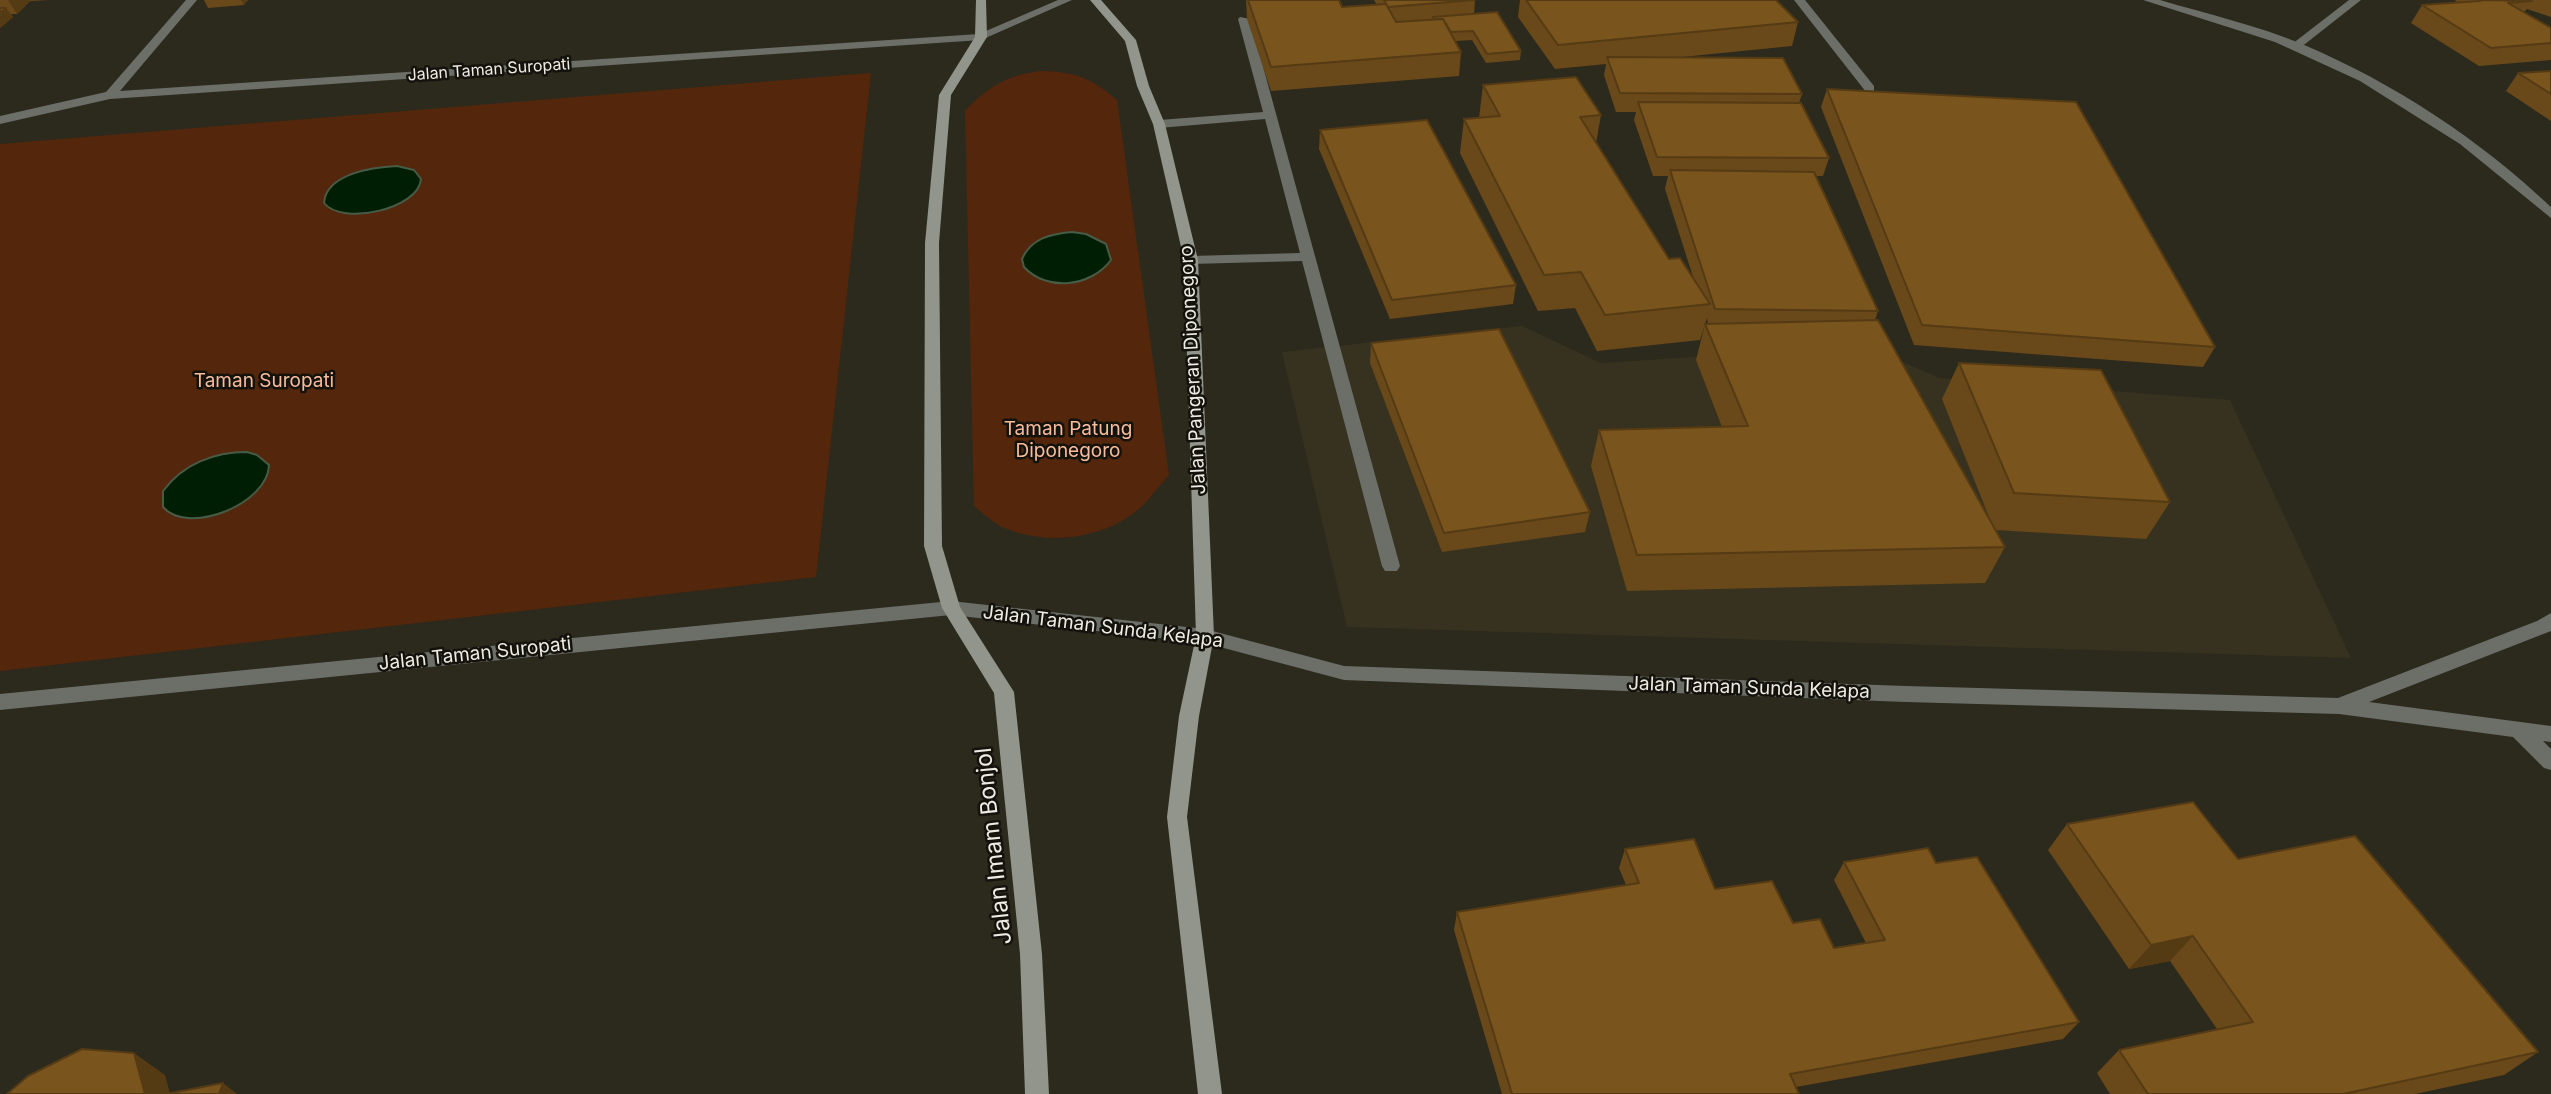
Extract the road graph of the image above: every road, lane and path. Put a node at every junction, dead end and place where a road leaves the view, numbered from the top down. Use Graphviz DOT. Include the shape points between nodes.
graph roads {
  1 [pos="191,0"];
  2 [pos="981,0"];
  3 [pos="1066,0"];
  4 [pos="1095,0"];
  5 [pos="1799,0"];
  6 [pos="2148,0"];
  7 [pos="2356,0"];
  8 [pos="1244,19"];
  9 [pos="981,37"];
  10 [pos="2296,46"];
  11 [pos="1870,89"];
  12 [pos="110,95"];
  13 [pos="1269,115"];
  14 [pos="0,120"];
  15 [pos="1160,124"];
  16 [pos="2551,214"];
  17 [pos="1308,257"];
  18 [pos="1191,260"];
  19 [pos="1391,566"];
  20 [pos="951,608"];
  21 [pos="2551,620"];
  22 [pos="1205,636"];
  23 [pos="0,702"];
  24 [pos="2339,706"];
  25 [pos="2518,729"];
  26 [pos="2551,734"];
  27 [pos="2551,762"];
  28 [pos="1037,1094"];
  29 [pos="1210,1094"];
  1 -- 12 [label="street"];
  2 -- 9 [label="main road"];
  3 -- 9 [label="street, Jalan Taman Suropati"];
  4 -- 15 [label="main road, Jalan Pangeran Diponegoro" via="1130,40"];
  5 -- 11 [label="street"];
  6 -- 10 [label="street"];
  7 -- 10 [label="street"];
  8 -- 13 [label="street"];
  9 -- 12 [label="street, Jalan Taman Suropati"];
  9 -- 20 [label="main road" via="945,95 932,252 933,547"];
  10 -- 16 [label="street" via="2386,91 2447,130 2532,194"];
  12 -- 14 [label="street, Jalan Taman Suropati"];
  13 -- 15 [label="street"];
  13 -- 17 [label="street"];
  15 -- 18 [label="main road, Jalan Pangeran Diponegoro"];
  17 -- 18 [label="street"];
  17 -- 19 [label="street"];
  18 -- 22 [label="main road, Jalan Pangeran Diponegoro"];
  20 -- 22 [label="street, Jalan Taman Sunda Kelapa"];
  20 -- 23 [label="street, Jalan Taman Suropati"];
  20 -- 28 [label="main road, Jalan Imam Bonjol" via="1004,692 1031,954"];
  21 -- 24 [label="street"];
  22 -- 24 [label="street, Jalan Taman Sunda Kelapa" via="1344,673"];
  22 -- 29 [label="main road" via="1189,716 1177,817"];
  24 -- 25 [label="street, Jalan Taman Sunda Kelapa"];
  25 -- 26 [label="street, Jalan Taman Sunda Kelapa"];
  25 -- 27 [label="street"];
}
